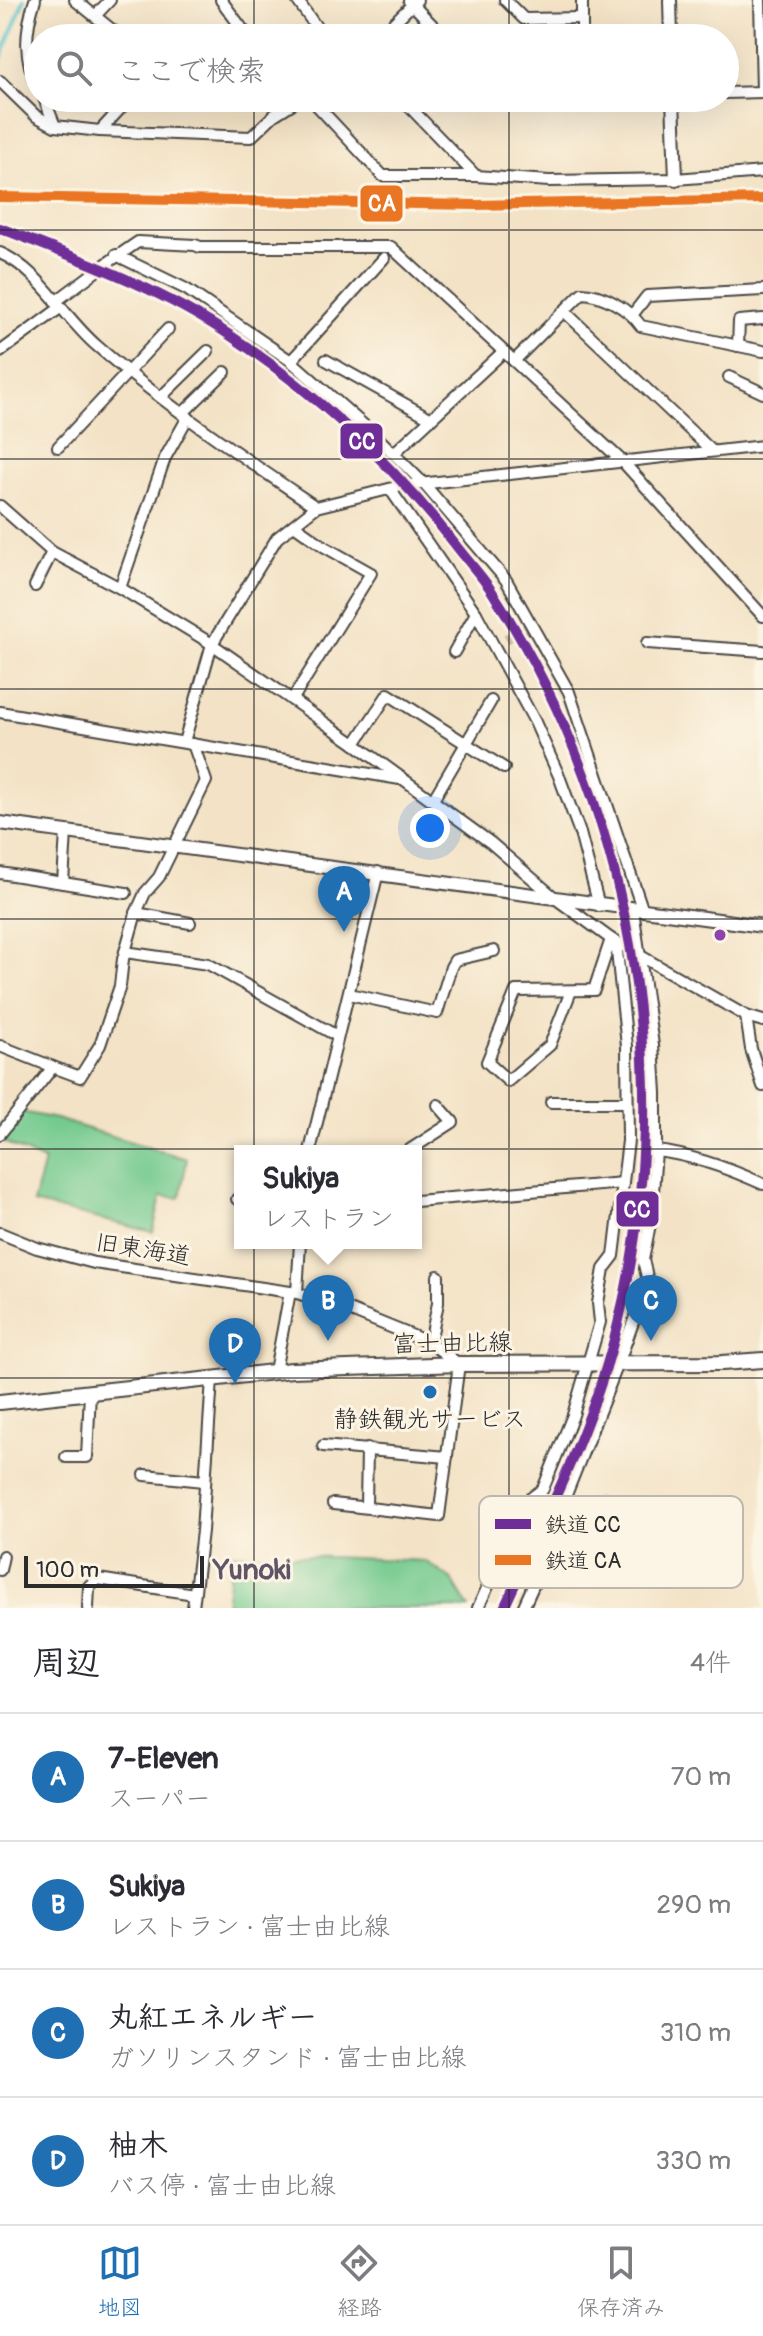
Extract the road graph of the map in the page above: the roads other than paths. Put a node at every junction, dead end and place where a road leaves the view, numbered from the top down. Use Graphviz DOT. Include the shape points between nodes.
graph roads {
  1 [pos="35,0"];
  2 [pos="75,0"];
  3 [pos="110,0"];
  4 [pos="221,0"];
  5 [pos="297,0"];
  6 [pos="505,0"];
  7 [pos="582,0"];
  8 [pos="670,0"];
  9 [pos="760,0"];
  10 [pos="412,1"];
  11 [pos="95,16"];
  12 [pos="582,18"];
  13 [pos="761,20"];
  14 [pos="26,24"];
  15 [pos="105,24"];
  16 [pos="239,24"];
  17 [pos="314,24"];
  18 [pos="391,24"];
  19 [pos="433,24"];
  20 [pos="582,24"];
  21 [pos="671,24"];
  22 [pos="0,81"];
  23 [pos="763,92"];
  24 [pos="739,93"];
  25 [pos="24,104"];
  26 [pos="32,112"];
  27 [pos="50,112"];
  28 [pos="117,112"];
  29 [pos="280,112"];
  30 [pos="323,112"];
  31 [pos="414,112"];
  32 [pos="674,112"];
  33 [pos="55,126"];
  34 [pos="100,131"];
  35 [pos="763,172"];
  36 [pos="476,176"];
  37 [pos="676,179"];
  38 [pos="0,253"];
  39 [pos="116,255"];
  40 [pos="384,258"];
  41 [pos="763,290"];
  42 [pos="57,305"];
  43 [pos="564,311"];
  44 [pos="633,314"];
  45 [pos="763,319"];
  46 [pos="168,329"];
  47 [pos="738,346"];
  48 [pos="208,351"];
  49 [pos="763,351"];
  50 [pos="0,352"];
  51 [pos="503,352"];
  52 [pos="326,360"];
  53 [pos="291,361"];
  54 [pos="514,361"];
  55 [pos="129,371"];
  56 [pos="225,372"];
  57 [pos="729,377"];
  58 [pos="763,393"];
  59 [pos="161,397"];
  60 [pos="185,415"];
  61 [pos="430,418"];
  62 [pos="763,446"];
  63 [pos="58,447"];
  64 [pos="712,451"];
  65 [pos="394,453"];
  66 [pos="623,462"];
  67 [pos="424,484"];
  68 [pos="390,489"];
  69 [pos="316,507"];
  70 [pos="1,508"];
  71 [pos="294,525"];
  72 [pos="52,552"];
  73 [pos="35,586"];
  74 [pos="120,588"];
  75 [pos="476,613"];
  76 [pos="763,616"];
  77 [pos="506,639"];
  78 [pos="647,643"];
  79 [pos="212,644"];
  80 [pos="494,645"];
  81 [pos="763,651"];
  82 [pos="454,652"];
  83 [pos="292,700"];
  84 [pos="491,701"];
  85 [pos="0,712"];
  86 [pos="189,743"];
  87 [pos="355,744"];
  88 [pos="464,744"];
  89 [pos="504,768"];
  90 [pos="402,780"];
  91 [pos="433,800"];
  92 [pos="0,823"];
  93 [pos="66,832"];
  94 [pos="175,846"];
  95 [pos="378,872"];
  96 [pos="0,873"];
  97 [pos="63,883"];
  98 [pos="126,893"];
  99 [pos="555,898"];
  100 [pos="599,906"];
  101 [pos="638,911"];
  102 [pos="136,913"];
  103 [pos="190,923"];
  104 [pos="763,926"];
  105 [pos="614,941"];
  106 [pos="494,951"];
  107 [pos="125,952"];
  108 [pos="639,957"];
  109 [pos="571,991"];
  110 [pos="349,994"];
  111 [pos="746,1016"];
  112 [pos="763,1021"];
  113 [pos="337,1036"];
  114 [pos="0,1046"];
  115 [pos="53,1067"];
  116 [pos="763,1086"];
  117 [pos="551,1102"];
  118 [pos="627,1102"];
  119 [pos="438,1105"];
  120 [pos="0,1134"];
  121 [pos="311,1145"];
  122 [pos="417,1145"];
  123 [pos="656,1151"];
  124 [pos="623,1183"];
  125 [pos="763,1184"];
  126 [pos="422,1200"];
  127 [pos="0,1233"];
  128 [pos="299,1249"];
  129 [pos="438,1276"];
  130 [pos="293,1293"];
  131 [pos="430,1343"];
  132 [pos="763,1360"];
  133 [pos="590,1363"];
  134 [pos="459,1364"];
  135 [pos="618,1364"];
  136 [pos="275,1371"];
  137 [pos="212,1379"];
  138 [pos="90,1392"];
  139 [pos="0,1402"];
  140 [pos="323,1446"];
  141 [pos="367,1449"];
  142 [pos="66,1457"];
  143 [pos="447,1457"];
  144 [pos="145,1475"];
  145 [pos="204,1481"];
  146 [pos="535,1495"];
  147 [pos="566,1496"];
  148 [pos="333,1504"];
  149 [pos="366,1506"];
  150 [pos="3,1556"];
  151 [pos="0,1570"];
  152 [pos="487,1588"];
  153 [pos="532,1588"];
  154 [pos="194,1594"];
  155 [pos="88,1608"];
  156 [pos="193,1608"];
  157 [pos="478,1608"];
  158 [pos="523,1608"];
  1 -- 14 [label="street"];
  2 -- 11 [label="street"];
  3 -- 11 [label="street"];
  4 -- 16 [label="street"];
  5 -- 17 [label="street"];
  6 -- 12 [label="street" via="524,19"];
  7 -- 12 [label="street"];
  8 -- 21 [label="street"];
  9 -- 13 [label="street"];
  10 -- 18 [label="street"];
  10 -- 19 [label="street"];
  11 -- 15 [label="street"];
  12 -- 20 [label="street"];
  13 -- 23 [label="street"];
  22 -- 25 [label="street"];
  23 -- 24 [label="street"];
  26 -- 33 [label="street"];
  27 -- 33 [label="street"];
  28 -- 34 [label="street"];
  29 -- 34 [label="street" via="251,137"];
  30 -- 36 [label="street" via="383,176"];
  31 -- 36 [label="street"];
  32 -- 37 [label="street"];
  33 -- 34 [label="street"];
  35 -- 37 [label="street"];
  36 -- 37 [label="street"];
  38 -- 42 [label="street" via="19,262"];
  39 -- 42 [label="street"];
  39 -- 51 [label="street" via="138,242 391,247"];
  39 -- 53 [label="street" via="186,289"];
  40 -- 53 [label="street"];
  41 -- 44 [label="street" via="647,296"];
  42 -- 50 [label="street"];
  42 -- 55 [label="street"];
  43 -- 44 [label="street" via="582,293 593,293"];
  43 -- 54 [label="street"];
  43 -- 64 [label="street"];
  44 -- 47 [label="street" via="641,326"];
  45 -- 47 [label="street" via="739,321"];
  46 -- 55 [label="street"];
  47 -- 49 [label="street"];
  48 -- 59 [label="street"];
  51 -- 54 [label="street"];
  51 -- 61 [label="street"];
  52 -- 61 [label="street"];
  53 -- 65 [label="street"];
  54 -- 66 [label="street"];
  55 -- 59 [label="street"];
  55 -- 63 [label="street"];
  56 -- 60 [label="street"];
  57 -- 58 [label="street"];
  59 -- 60 [label="street"];
  60 -- 69 [label="street"];
  60 -- 74 [label="street"];
  61 -- 65 [label="street"];
  62 -- 64 [label="street"];
  64 -- 66 [label="street"];
  65 -- 67 [label="street"];
  66 -- 67 [label="street"];
  66 -- 76 [label="street"];
  67 -- 68 [label="street"];
  67 -- 101 [label="street" via="506,580 569,692"];
  68 -- 69 [label="street"];
  68 -- 75 [label="street"];
  69 -- 71 [label="street"];
  70 -- 72 [label="street"];
  71 -- 79 [label="street" via="277,538"];
  71 -- 83 [label="street" via="371,573"];
  72 -- 73 [label="street"];
  72 -- 74 [label="street"];
  74 -- 79 [label="street"];
  75 -- 80 [label="street"];
  75 -- 82 [label="street"];
  77 -- 80 [label="street"];
  78 -- 81 [label="street"];
  79 -- 83 [label="street"];
  79 -- 86 [label="street"];
  80 -- 100 [label="street" via="559,776"];
  83 -- 87 [label="street"];
  84 -- 88 [label="street"];
  85 -- 86 [label="street"];
  86 -- 90 [label="street"];
  86 -- 94 [label="street" via="206,781"];
  87 -- 88 [label="street" via="388,694"];
  87 -- 90 [label="street"];
  88 -- 89 [label="street"];
  88 -- 91 [label="street"];
  90 -- 91 [label="street"];
  91 -- 99 [label="street"];
  92 -- 93 [label="street"];
  93 -- 94 [label="street"];
  93 -- 97 [label="street"];
  94 -- 95 [label="street"];
  94 -- 102 [label="street"];
  95 -- 99 [label="street"];
  95 -- 110 [label="street"];
  96 -- 97 [label="street"];
  97 -- 98 [label="street"];
  99 -- 100 [label="street"];
  99 -- 105 [label="street"];
  100 -- 101 [label="street"];
  101 -- 104 [label="street"];
  101 -- 108 [label="street"];
  102 -- 103 [label="street"];
  102 -- 107 [label="street"];
  105 -- 108 [label="street"];
  105 -- 109 [label="street" via="594,990"];
  105 -- 118 [label="street" via="625,1018"];
  106 -- 110 [label="street" via="455,960 437,1013"];
  107 -- 113 [label="street" via="208,964"];
  107 -- 115 [label="street" via="100,1045 80,1077"];
  108 -- 111 [label="street"];
  108 -- 123 [label="street" via="653,1045"];
  109 -- 109 [label="street" via="550,1045 508,1081 487,1062 516,991"];
  110 -- 113 [label="street"];
  111 -- 112 [label="street"];
  111 -- 116 [label="street"];
  113 -- 121 [label="street"];
  114 -- 115 [label="street"];
  115 -- 120 [label="street"];
  117 -- 118 [label="street"];
  118 -- 124 [label="street"];
  119 -- 122 [label="street" via="453,1122"];
  123 -- 125 [label="street"];
  123 -- 135 [label="street" via="643,1260 648,1281"];
  124 -- 126 [label="street"];
  124 -- 133 [label="street" via="614,1256 604,1269"];
  127 -- 130 [label="street, 旧東海道" via="94,1263"];
  128 -- 130 [label="street"];
  129 -- 131 [label="street"];
  130 -- 131 [label="street, 旧東海道"];
  130 -- 136 [label="street"];
  131 -- 134 [label="street, 旧東海道"];
  132 -- 135 [label="main road, 富士由比線"];
  133 -- 134 [label="main road, 富士由比線"];
  133 -- 135 [label="main road, 富士由比線"];
  133 -- 146 [label="street" via="543,1489"];
  134 -- 136 [label="main road, 富士由比線"];
  134 -- 143 [label="street"];
  135 -- 147 [label="street"];
  136 -- 137 [label="main road, 富士由比線"];
  137 -- 138 [label="main road, 富士由比線"];
  137 -- 145 [label="street"];
  138 -- 139 [label="main road, 富士由比線"];
  138 -- 142 [label="street" via="87,1457"];
  140 -- 141 [label="street"];
  141 -- 143 [label="street"];
  141 -- 149 [label="street"];
  143 -- 149 [label="street" via="439,1516"];
  144 -- 145 [label="street"];
  145 -- 154 [label="street"];
  148 -- 149 [label="street"];
  150 -- 151 [label="street"];
  152 -- 157 [label="street"];
  153 -- 158 [label="street"];
  154 -- 155 [label="street" via="98,1579 89,1586"];
  154 -- 156 [label="street"];
}
